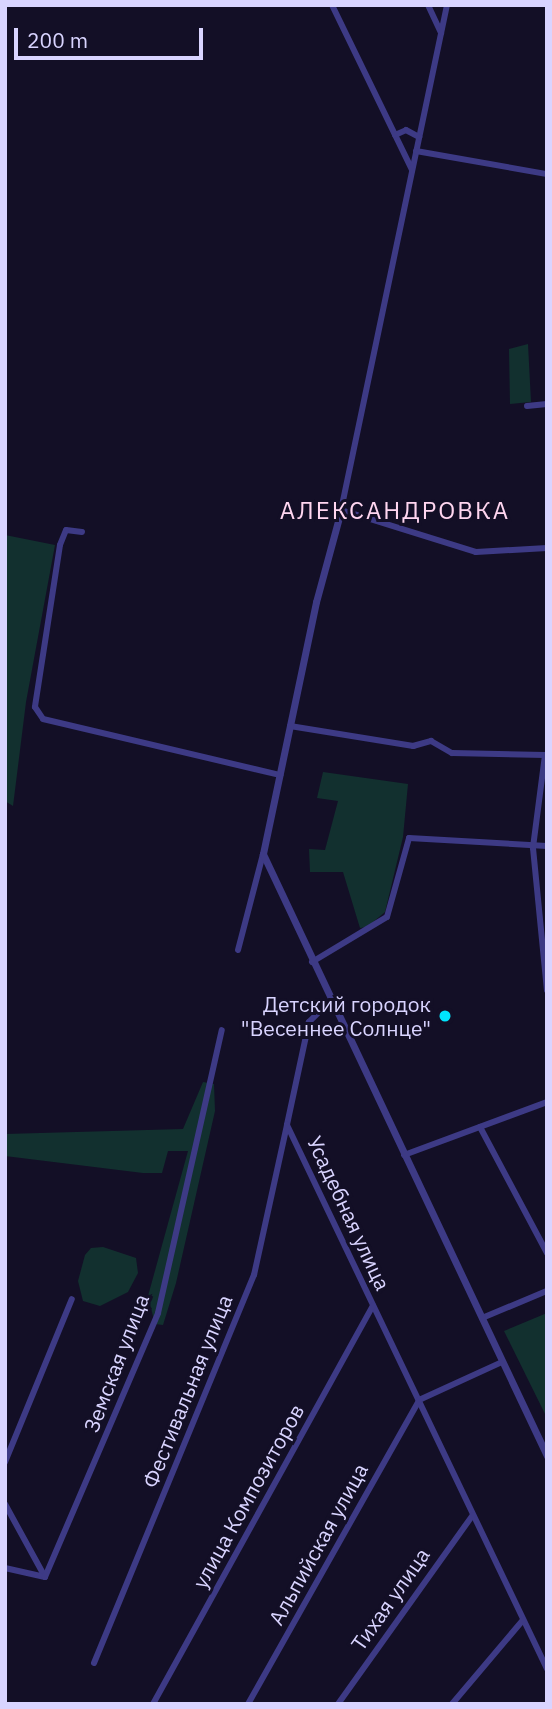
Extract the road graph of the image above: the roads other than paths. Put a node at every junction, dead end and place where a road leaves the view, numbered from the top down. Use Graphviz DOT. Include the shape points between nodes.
graph roads {
  1 [pos="332,5"];
  2 [pos="428,5"];
  3 [pos="447,5"];
  4 [pos="441,33"];
  5 [pos="394,135"];
  6 [pos="419,137"];
  7 [pos="416,151"];
  8 [pos="412,170"];
  9 [pos="547,174"];
  10 [pos="547,404"];
  11 [pos="527,406"];
  12 [pos="341,510"];
  13 [pos="82,532"];
  14 [pos="547,548"];
  15 [pos="290,726"];
  16 [pos="280,775"];
  17 [pos="547,846"];
  18 [pos="533,848"];
  19 [pos="263,855"];
  20 [pos="238,950"];
  21 [pos="312,962"];
  22 [pos="547,990"];
  23 [pos="330,1001"];
  24 [pos="222,1030"];
  25 [pos="547,1102"];
  26 [pos="287,1125"];
  27 [pos="481,1127"];
  28 [pos="404,1155"];
  29 [pos="547,1253"];
  30 [pos="547,1291"];
  31 [pos="72,1298"];
  32 [pos="373,1306"];
  33 [pos="482,1318"];
  34 [pos="502,1362"];
  35 [pos="419,1400"];
  36 [pos="547,1456"];
  37 [pos="5,1462"];
  38 [pos="5,1504"];
  39 [pos="473,1515"];
  40 [pos="5,1568"];
  41 [pos="45,1577"];
  42 [pos="523,1620"];
  43 [pos="94,1663"];
  44 [pos="547,1669"];
  45 [pos="153,1704"];
  46 [pos="248,1704"];
  47 [pos="338,1704"];
  48 [pos="452,1704"];
  1 -- 5 [label="street"];
  2 -- 4 [label="street"];
  3 -- 4 [label="street"];
  4 -- 6 [label="street"];
  5 -- 6 [label="street" via="407,130"];
  5 -- 8 [label="street"];
  6 -- 7 [label="street"];
  7 -- 8 [label="street"];
  7 -- 9 [label="street"];
  8 -- 12 [label="street"];
  10 -- 11 [label="street"];
  12 -- 14 [label="street" via="476,552"];
  12 -- 15 [label="street"];
  13 -- 16 [label="street" via="66,530 60,545 35,707 43,719"];
  15 -- 16 [label="street"];
  15 -- 18 [label="street" via="413,746 431,741 453,752 545,755"];
  16 -- 19 [label="street"];
  17 -- 18 [label="street"];
  18 -- 21 [label="street" via="409,838 387,917"];
  18 -- 22 [label="street"];
  19 -- 20 [label="street"];
  19 -- 21 [label="street"];
  21 -- 23 [label="street"];
  23 -- 26 [label="street, Усадебная улица" via="309,1023"];
  23 -- 28 [label="street"];
  24 -- 41 [label="street, Земская улица" via="158,1313"];
  25 -- 27 [label="street"];
  26 -- 32 [label="street, Усадебная улица"];
  26 -- 43 [label="street, Фестивальная улица" via="254,1275"];
  27 -- 28 [label="street"];
  27 -- 29 [label="street"];
  28 -- 33 [label="street"];
  30 -- 33 [label="street"];
  31 -- 37 [label="street"];
  32 -- 35 [label="street, Усадебная улица"];
  32 -- 45 [label="street, улица Композиторов"];
  33 -- 34 [label="street"];
  34 -- 35 [label="street"];
  34 -- 36 [label="street"];
  35 -- 39 [label="street, Усадебная улица"];
  35 -- 46 [label="street, Альпийская улица"];
  38 -- 41 [label="street"];
  39 -- 42 [label="street, Усадебная улица"];
  39 -- 47 [label="street, Тихая улица"];
  40 -- 41 [label="street"];
  42 -- 44 [label="street, Усадебная улица"];
  42 -- 48 [label="street"];
}
